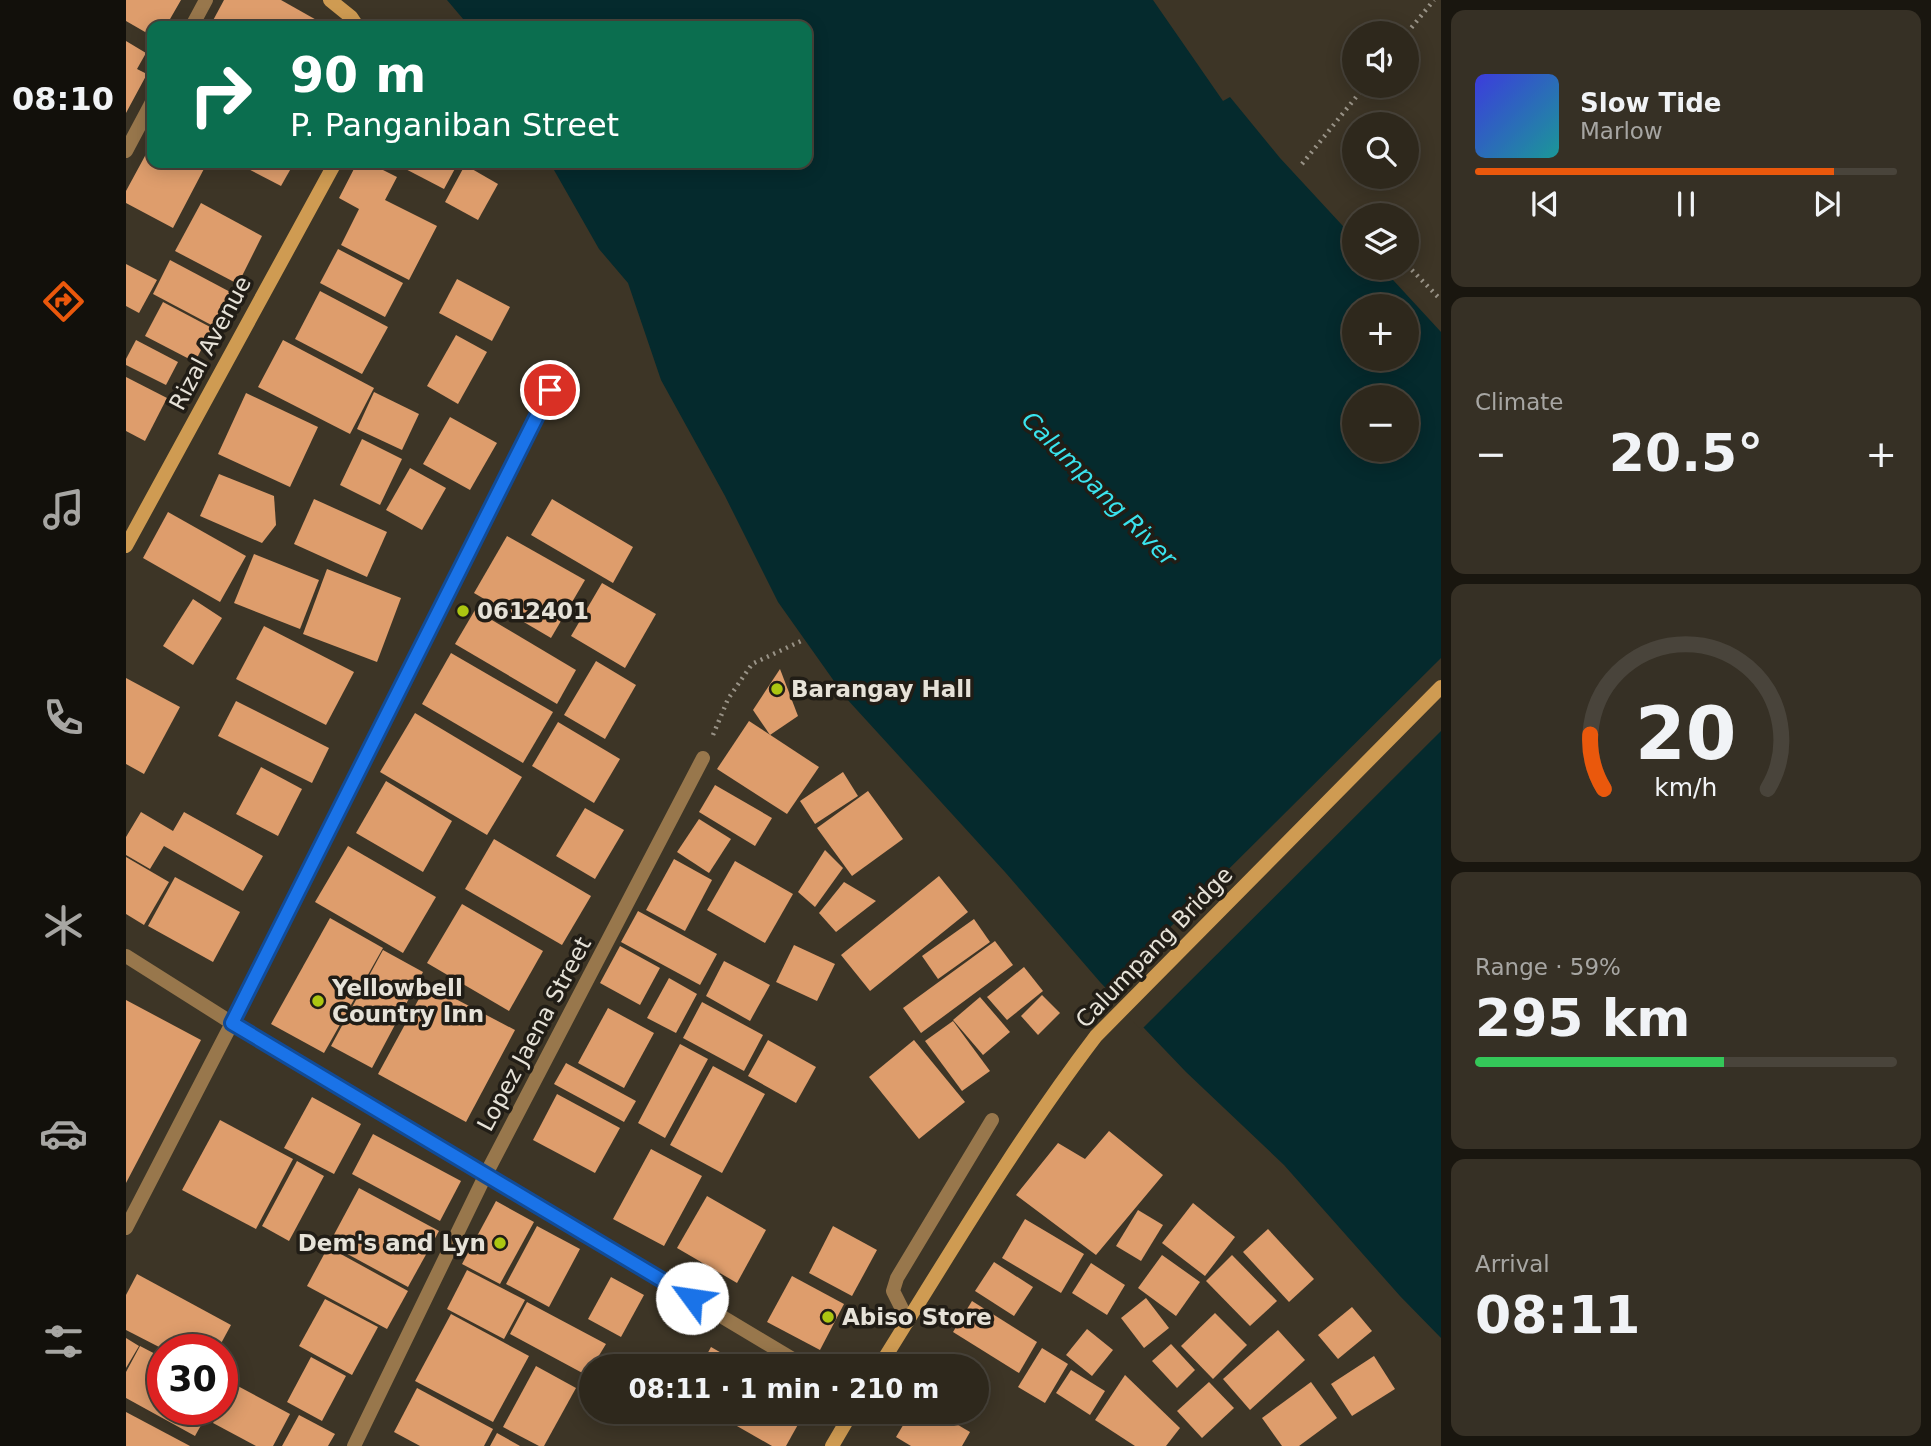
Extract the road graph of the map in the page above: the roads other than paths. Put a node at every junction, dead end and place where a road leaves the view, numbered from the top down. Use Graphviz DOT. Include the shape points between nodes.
graph roads {
  1 [pos="206,0"];
  2 [pos="330,0"];
  3 [pos="195,21"];
  4 [pos="353,21"];
  5 [pos="147,111"];
  6 [pos="126,151"];
  7 [pos="332,168"];
  8 [pos="550,390"];
  9 [pos="126,546"];
  10 [pos="1441,687"];
  11 [pos="703,758"];
  12 [pos="126,956"];
  13 [pos="232,1023"];
  14 [pos="992,1119"];
  15 [pos="486,1174"];
  16 [pos="126,1227"];
  17 [pos="908,1321"];
  18 [pos="784,1354"];
  19 [pos="887,1354"];
  20 [pos="845,1424"];
  21 [pos="354,1446"];
  22 [pos="832,1446"];
  1 -- 3 [label="street"];
  2 -- 4 [label="main road"];
  5 -- 6 [label="street"];
  7 -- 9 [label="main road, Rizal Avenue"];
  8 -- 13 [label="street"];
  10 -- 17 [label="main road, Calumpang Bridge" via="1096,1036 1021,1140"];
  11 -- 15 [label="street, Lopez Jaena Street"];
  12 -- 13 [label="street"];
  13 -- 15 [label="street"];
  13 -- 16 [label="street"];
  14 -- 17 [label="street" via="897,1278 893,1291"];
  15 -- 18 [label="street"];
  15 -- 21 [label="street, Lopez Jaena Street"];
  17 -- 19 [label="main road, Calumpang Bridge"];
  20 -- 22 [label="main road"];
}
